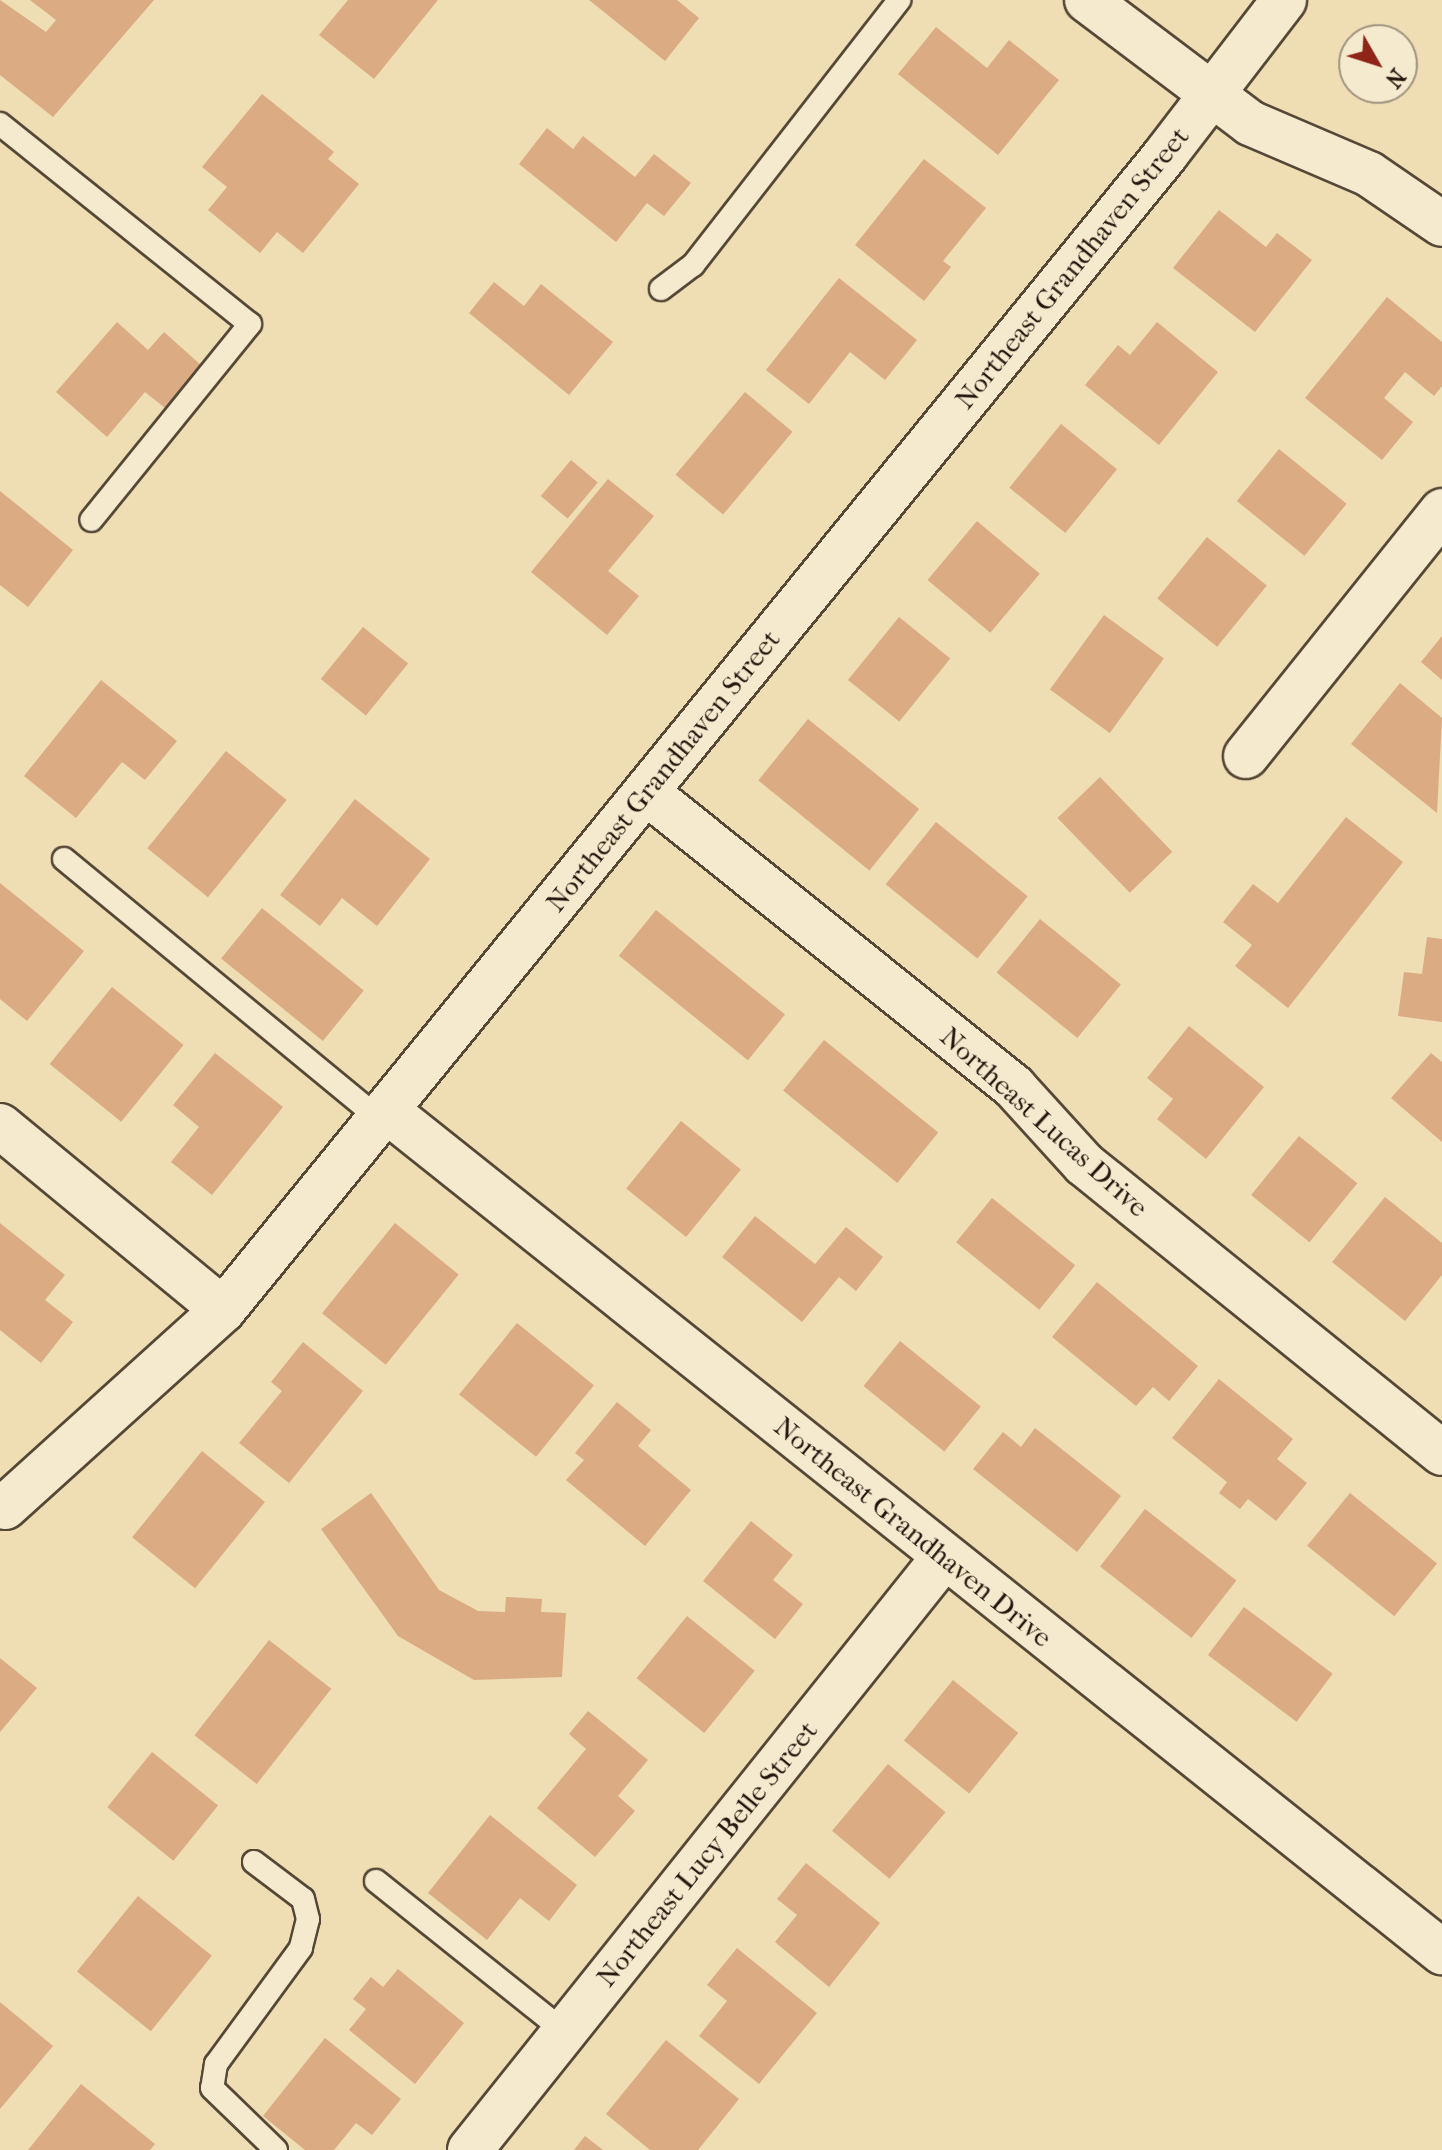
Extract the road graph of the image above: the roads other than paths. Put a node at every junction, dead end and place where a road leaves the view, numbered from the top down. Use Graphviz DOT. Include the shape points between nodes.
graph roads {
  1 [pos="899,0"];
  2 [pos="1087,0"];
  3 [pos="1284,0"];
  4 [pos="1211,95"];
  5 [pos="0,124"];
  6 [pos="1442,224"];
  7 [pos="661,289"];
  8 [pos="1442,511"];
  9 [pos="91,520"];
  10 [pos="1246,756"];
  11 [pos="646,792"];
  12 [pos="64,859"];
  13 [pos="383,1114"];
  14 [pos="0,1126"];
  15 [pos="223,1310"];
  16 [pos="1442,1453"];
  17 [pos="2,1511"];
  18 [pos="944,1557"];
  19 [pos="254,1862"];
  20 [pos="376,1881"];
  21 [pos="1442,1952"];
  22 [pos="565,2032"];
  23 [pos="276,2150"];
  24 [pos="470,2150"];
  1 -- 7 [label="lane" via="693,265"];
  2 -- 4 [label="street"];
  3 -- 4 [label="street, Northeast Grandhaven Street"];
  4 -- 6 [label="street" via="1297,149 1369,174"];
  4 -- 11 [label="street, Northeast Grandhaven Street"];
  5 -- 9 [label="lane" via="250,324"];
  8 -- 10 [label="street"];
  11 -- 13 [label="street, Northeast Grandhaven Street"];
  11 -- 16 [label="street, Northeast Lucas Drive" via="1014,1087 1084,1164"];
  12 -- 13 [label="lane"];
  13 -- 15 [label="street, Northeast Grandhaven Street"];
  13 -- 18 [label="street, Northeast Grandhaven Drive"];
  14 -- 15 [label="street"];
  15 -- 17 [label="street, Northeast Grandhaven Street"];
  18 -- 21 [label="street, Northeast Grandhaven Drive"];
  18 -- 22 [label="street, Northeast Lucy Belle Street"];
  19 -- 23 [label="lane" via="303,1899 308,1919 301,1948 216,2064 212,2088"];
  20 -- 22 [label="lane"];
  22 -- 24 [label="street, Northeast Lucy Belle Street"];
}
